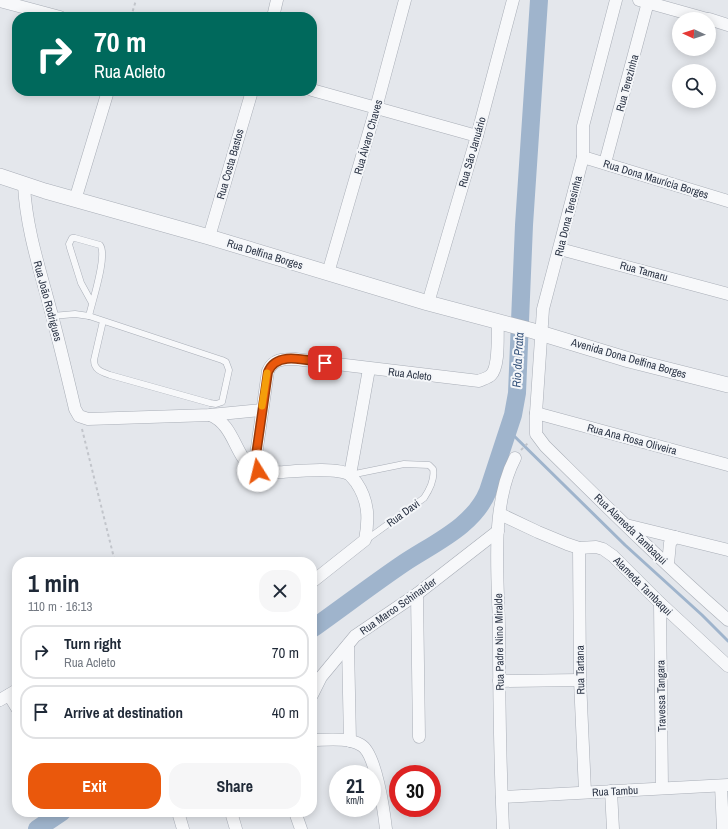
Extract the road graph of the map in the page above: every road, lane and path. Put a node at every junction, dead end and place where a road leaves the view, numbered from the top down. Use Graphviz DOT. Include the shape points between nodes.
graph roads {
  1 [pos="0,0"];
  2 [pos="136,0"];
  3 [pos="277,0"];
  4 [pos="405,0"];
  5 [pos="513,0"];
  6 [pos="616,0"];
  7 [pos="644,1"];
  8 [pos="42,12"];
  9 [pos="132,12"];
  10 [pos="274,12"];
  11 [pos="683,12"];
  12 [pos="716,21"];
  13 [pos="728,25"];
  14 [pos="317,91"];
  15 [pos="106,96"];
  16 [pos="251,96"];
  17 [pos="376,108"];
  18 [pos="477,136"];
  19 [pos="583,157"];
  20 [pos="605,163"];
  21 [pos="0,176"];
  22 [pos="24,185"];
  23 [pos="75,200"];
  24 [pos="728,201"];
  25 [pos="209,237"];
  26 [pos="560,249"];
  27 [pos="328,273"];
  28 [pos="728,294"];
  29 [pos="92,303"];
  30 [pos="428,303"];
  31 [pos="52,316"];
  32 [pos="89,316"];
  33 [pos="103,321"];
  34 [pos="503,323"];
  35 [pos="536,332"];
  36 [pos="369,369"];
  37 [pos="728,385"];
  38 [pos="261,410"];
  39 [pos="536,412"];
  40 [pos="210,415"];
  41 [pos="79,416"];
  42 [pos="533,438"];
  43 [pos="518,454"];
  44 [pos="728,465"];
  45 [pos="254,469"];
  46 [pos="350,475"];
  47 [pos="500,514"];
  48 [pos="625,524"];
  49 [pos="498,531"];
  50 [pos="675,537"];
  51 [pos="365,540"];
  52 [pos="579,548"];
  53 [pos="728,550"];
  54 [pos="114,557"];
  55 [pos="668,564"];
  56 [pos="317,578"];
  57 [pos="417,594"];
  58 [pos="660,603"];
  59 [pos="728,620"];
  60 [pos="348,645"];
  61 [pos="728,666"];
  62 [pos="580,680"];
  63 [pos="499,681"];
  64 [pos="317,685"];
  65 [pos="419,737"];
  66 [pos="317,740"];
  67 [pos="350,740"];
  68 [pos="724,785"];
  69 [pos="662,788"];
  70 [pos="611,790"];
  71 [pos="585,792"];
  72 [pos="502,797"];
  73 [pos="179,817"];
  74 [pos="232,817"];
  75 [pos="297,817"];
  76 [pos="183,829"];
  77 [pos="236,829"];
  78 [pos="301,829"];
  79 [pos="386,829"];
  80 [pos="503,829"];
  81 [pos="614,829"];
  82 [pos="723,829"];
  1 -- 8 [label="street"];
  2 -- 9 [label="path"];
  3 -- 10 [label="street"];
  4 -- 17 [label="street, Rua Álvaro Chaves"];
  5 -- 18 [label="street, Rua Sāo Januário"];
  6 -- 19 [label="street, Rua Dona Teresinha" via="583,126"];
  7 -- 11 [label="street"];
  7 -- 20 [label="street, Rua Terezinha"];
  12 -- 13 [label="street"];
  14 -- 17 [label="street"];
  15 -- 23 [label="street"];
  16 -- 25 [label="street, Rua Costa Bastos"];
  17 -- 18 [label="street"];
  17 -- 27 [label="street, Rua Álvaro Chaves"];
  18 -- 30 [label="street, Rua Sāo Januário"];
  19 -- 20 [label="street, Rua Dona Maurícia Borges"];
  19 -- 26 [label="street, Rua Dona Teresinha"];
  20 -- 24 [label="street, Rua Dona Maurícia Borges"];
  21 -- 22 [label="street, Rua Delfina Borges"];
  22 -- 23 [label="street, Rua Delfina Borges"];
  22 -- 31 [label="street, Rua João Rodrigues" via="27,219"];
  23 -- 25 [label="street, Rua Delfina Borges"];
  25 -- 27 [label="street, Rua Delfina Borges"];
  26 -- 28 [label="street, Rua Tamaru"];
  26 -- 35 [label="street, Rua Dona Teresinha"];
  27 -- 30 [label="street, Rua Delfina Borges"];
  29 -- 29 [label="lane" via="101,268 102,246 72,238 70,248 81,283"];
  29 -- 32 [label="lane"];
  30 -- 34 [label="street, Rua Delfina Borges"];
  31 -- 32 [label="lane"];
  31 -- 41 [label="street, Rua João Rodrigues"];
  32 -- 33 [label="lane"];
  33 -- 33 [label="lane" via="226,362 229,370 222,402 210,403 98,370 94,360"];
  34 -- 35 [label="street, Rua Delfina Borges"];
  34 -- 36 [label="street, Rua Acleto" via="494,370 479,381"];
  35 -- 37 [label="street, Avenida Dona Delfina Borges" via="629,360"];
  35 -- 39 [label="street, Rua Dona Teresinha"];
  36 -- 38 [label="street, Rua Acleto" via="283,359 275,362 268,372"];
  36 -- 46 [label="street"];
  38 -- 40 [label="street"];
  38 -- 45 [label="street"];
  39 -- 42 [label="street, Rua Dona Teresinha"];
  39 -- 44 [label="street, Rua Ana Rosa Oliveira"];
  40 -- 41 [label="street" via="88,419"];
  40 -- 45 [label="street" via="222,423 243,457"];
  41 -- 54 [label="path"];
  42 -- 43 [label="path"];
  42 -- 48 [label="street, Rua Alameda Tambaqui" via="545,446"];
  43 -- 47 [label="street, Rua Padre Nino Miralde" via="507,476"];
  45 -- 46 [label="street, Rua Davi" via="266,472 329,471"];
  46 -- 51 [label="street, Rua Davi" via="361,489 367,503"];
  46 -- 51 [label="lane, Rua Davi" via="404,464 429,465 433,468 434,474 424,498"];
  47 -- 49 [label="street, Rua Padre Nino Miralde"];
  47 -- 52 [label="street, Alameda Tambaqui" via="554,540"];
  48 -- 50 [label="street"];
  48 -- 55 [label="street, Rua Alameda Tambaqui"];
  49 -- 57 [label="street, Rua Marco Schinaider"];
  49 -- 63 [label="street, Rua Padre Nino Miralde"];
  50 -- 53 [label="street"];
  50 -- 55 [label="street" via="670,543"];
  51 -- 56 [label="street, Rua Davi"];
  52 -- 58 [label="street, Alameda Tambaqui" via="603,549"];
  52 -- 62 [label="street, Rua Tartana"];
  55 -- 59 [label="street, Rua Alameda Tambaqui"];
  57 -- 60 [label="street, Rua Marco Schinaider" via="364,630"];
  57 -- 65 [label="street"];
  58 -- 61 [label="street, Alameda Tambaqui"];
  58 -- 69 [label="street, Travessa Tangara"];
  60 -- 64 [label="street, Rua Marco Schinaider"];
  60 -- 67 [label="street"];
  62 -- 63 [label="street"];
  62 -- 71 [label="street, Rua Tartana"];
  63 -- 72 [label="street, Rua Padre Nino Miralde"];
  66 -- 67 [label="street"];
  67 -- 79 [label="street" via="365,748 370,756"];
  68 -- 69 [label="street, Rua Tambu"];
  68 -- 82 [label="street"];
  69 -- 70 [label="street, Rua Tambu"];
  70 -- 71 [label="street, Rua Tambu"];
  70 -- 81 [label="street"];
  71 -- 72 [label="street, Rua Tambu"];
  72 -- 80 [label="street, Rua Padre Nino Miralde"];
  73 -- 76 [label="street"];
  74 -- 77 [label="street"];
  75 -- 78 [label="street"];
}
